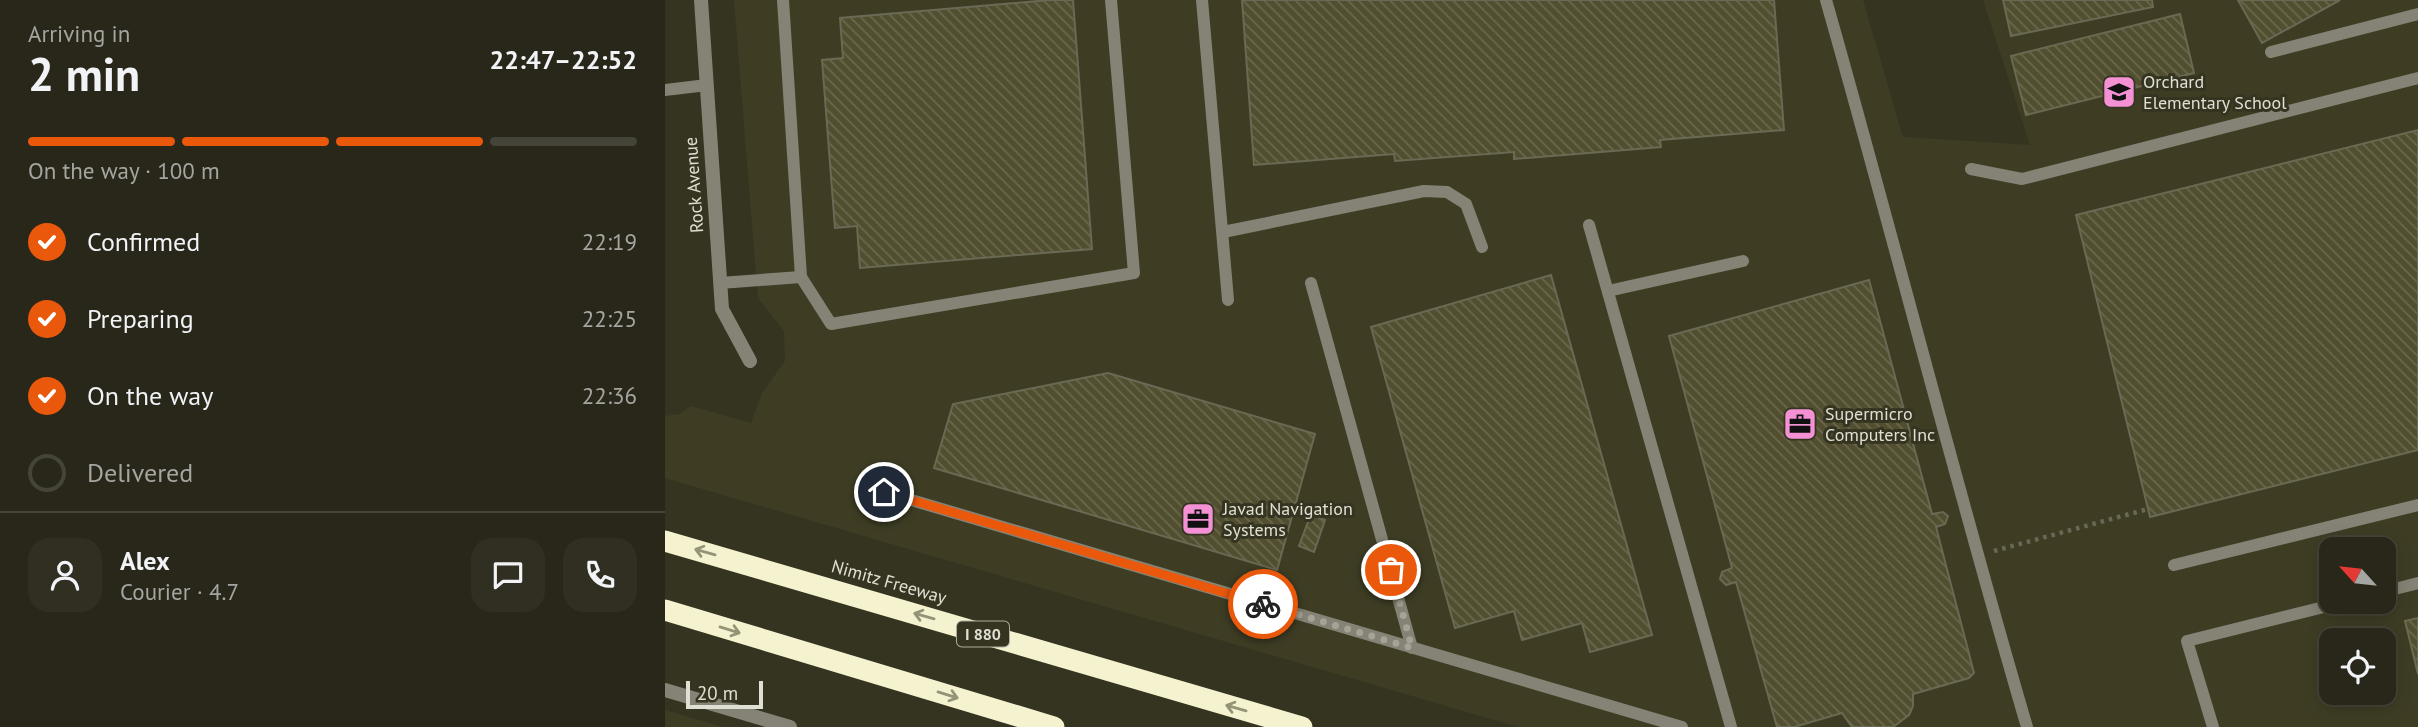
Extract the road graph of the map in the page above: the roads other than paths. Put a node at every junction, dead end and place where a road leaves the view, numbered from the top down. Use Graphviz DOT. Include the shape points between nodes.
graph roads {
  1 [pos="701,0"];
  2 [pos="783,0"];
  3 [pos="1111,0"];
  4 [pos="1202,0"];
  5 [pos="1826,0"];
  6 [pos="2418,14"];
  7 [pos="2271,52"];
  8 [pos="2418,78"];
  9 [pos="707,85"];
  10 [pos="665,90"];
  11 [pos="1971,169"];
  12 [pos="1589,225"];
  13 [pos="1223,232"];
  14 [pos="1482,247"];
  15 [pos="1743,261"];
  16 [pos="801,277"];
  17 [pos="720,283"];
  18 [pos="1311,283"];
  19 [pos="1608,290"];
  20 [pos="1228,300"];
  21 [pos="750,361"];
  22 [pos="884,492"];
  23 [pos="2418,505"];
  24 [pos="665,541"];
  25 [pos="2174,565"];
  26 [pos="2418,583"];
  27 [pos="2396,589"];
  28 [pos="2319,608"];
  29 [pos="665,610"];
  30 [pos="1412,648"];
  31 [pos="665,690"];
  32 [pos="764,723"];
  33 [pos="790,727"];
  34 [pos="1054,727"];
  35 [pos="1302,727"];
  36 [pos="1682,727"];
  37 [pos="1731,727"];
  38 [pos="2027,727"];
  39 [pos="2213,727"];
  1 -- 9 [label="street, Rock Avenue"];
  2 -- 16 [label="lane"];
  3 -- 16 [label="lane" via="1134,273 831,324"];
  4 -- 13 [label="lane"];
  5 -- 38 [label="lane" via="1976,556"];
  6 -- 7 [label="lane"];
  8 -- 11 [label="lane" via="2022,179"];
  9 -- 10 [label="lane"];
  9 -- 17 [label="street, Rock Avenue"];
  12 -- 19 [label="lane"];
  13 -- 14 [label="lane" via="1424,191 1447,192 1466,204"];
  13 -- 20 [label="lane"];
  15 -- 19 [label="lane"];
  16 -- 17 [label="lane"];
  17 -- 21 [label="street, Rock Avenue" via="722,309"];
  18 -- 30 [label="lane"];
  19 -- 37 [label="lane"];
  22 -- 30 [label="lane"];
  23 -- 25 [label="lane"];
  35 -- 24 [label="highway, Nimitz Freeway / I 880, one-way"];
  26 -- 27 [label="lane"];
  28 -- 39 [label="lane" via="2187,641"];
  29 -- 34 [label="highway, one-way"];
  30 -- 36 [label="lane"];
  31 -- 32 [label="street"];
  32 -- 33 [label="street"];
}
